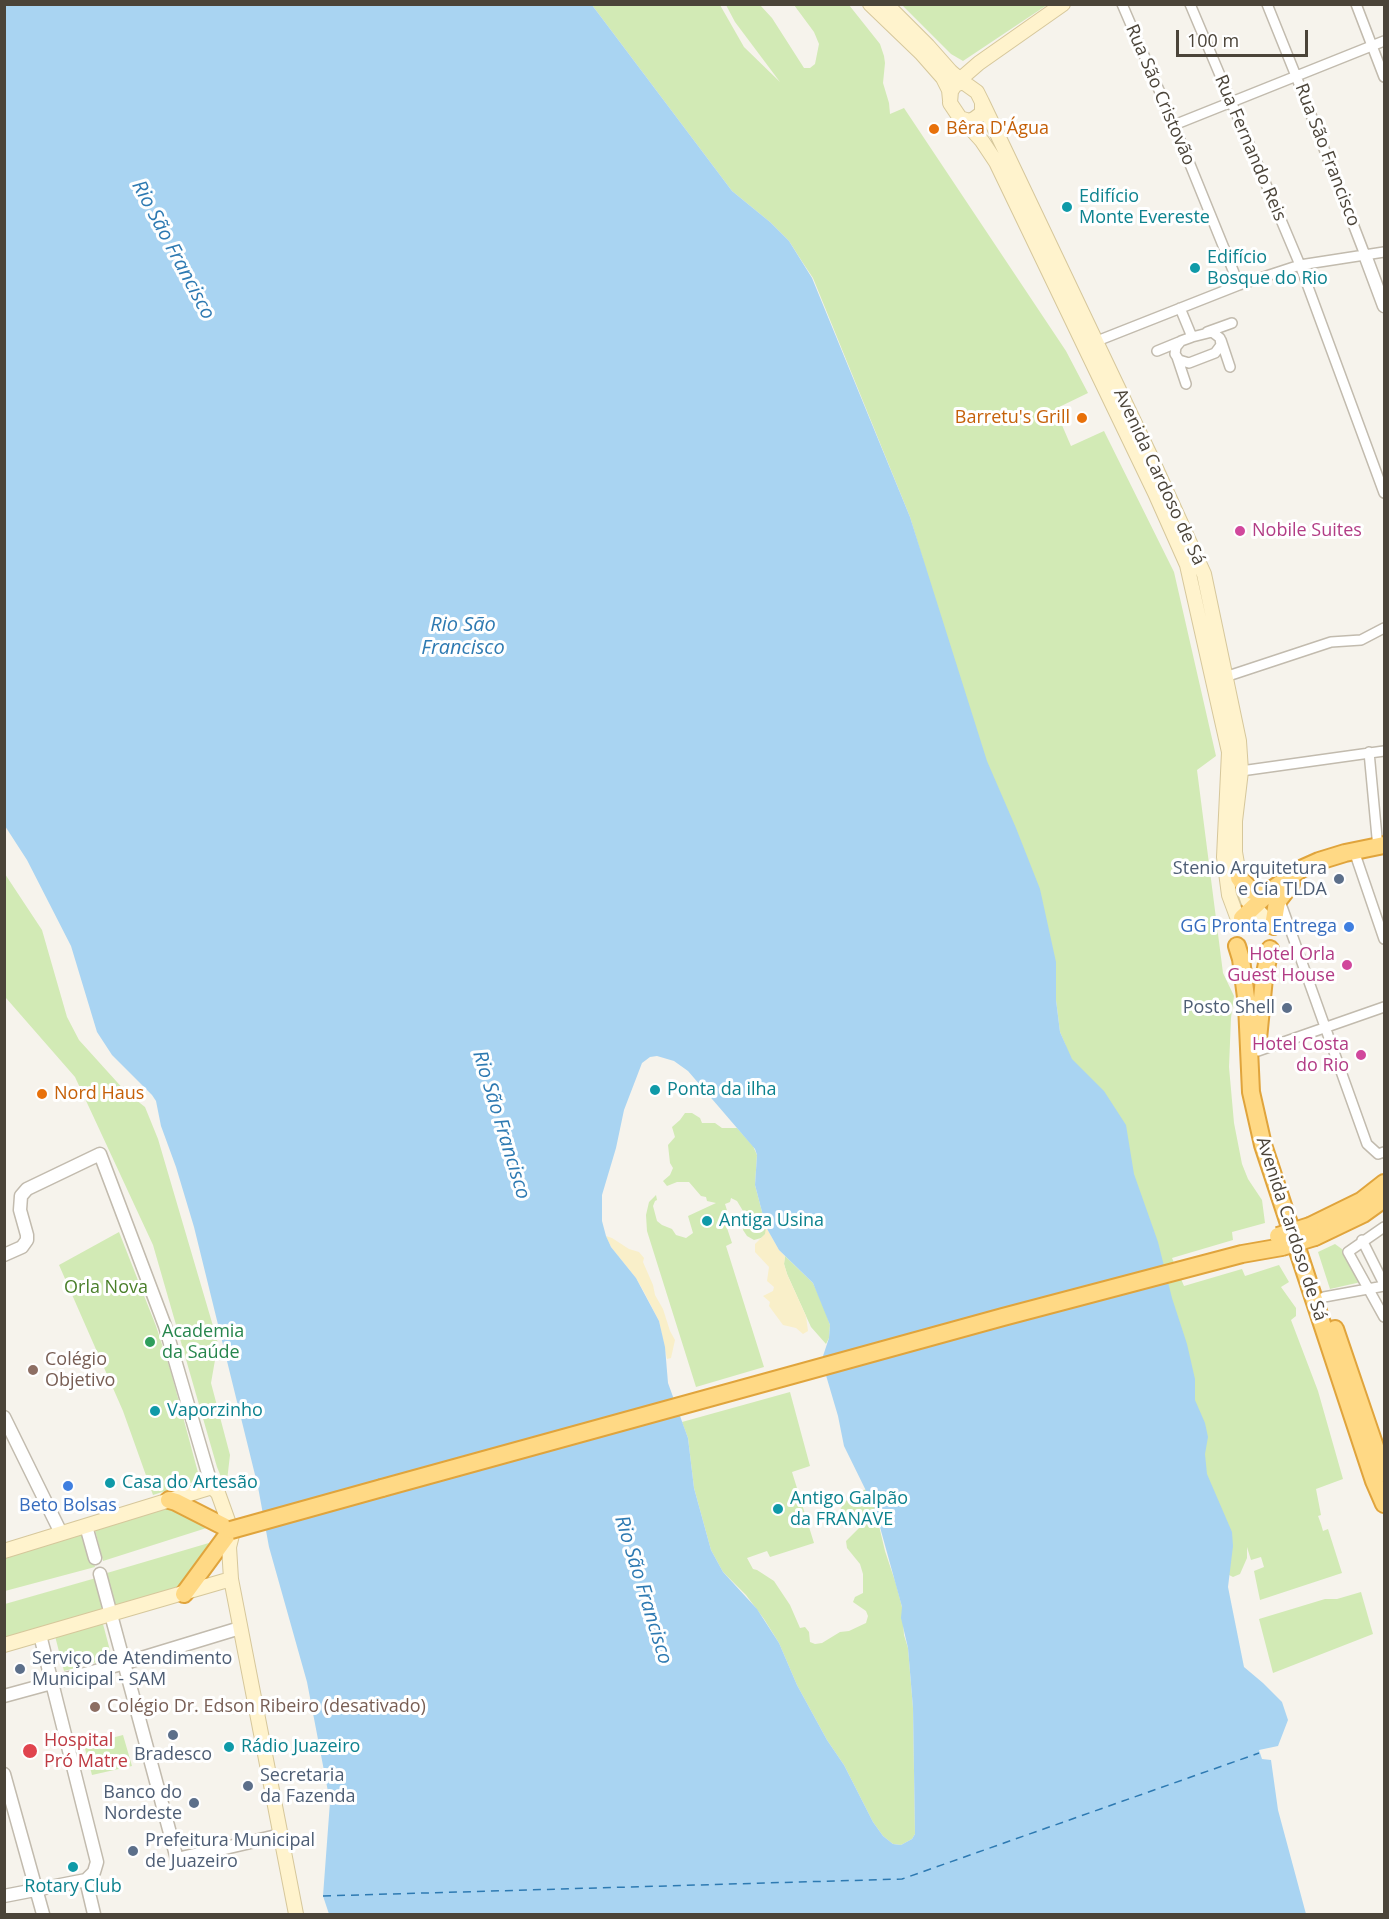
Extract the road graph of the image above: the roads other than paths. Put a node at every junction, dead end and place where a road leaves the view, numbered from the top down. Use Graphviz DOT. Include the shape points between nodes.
graph roads {
  1 [pos="870,4"];
  2 [pos="886,4"];
  3 [pos="1063,4"];
  4 [pos="1122,4"];
  5 [pos="1190,4"];
  6 [pos="1267,4"];
  7 [pos="1356,4"];
  8 [pos="1384,41"];
  9 [pos="1373,46"];
  10 [pos="1296,75"];
  11 [pos="967,76"];
  12 [pos="1384,77"];
  13 [pos="950,100"];
  14 [pos="982,102"];
  15 [pos="1230,102"];
  16 [pos="964,121"];
  17 [pos="1174,125"];
  18 [pos="1384,252"];
  19 [pos="1365,255"];
  20 [pos="1300,265"];
  21 [pos="1239,285"];
  22 [pos="1384,306"];
  23 [pos="1180,308"];
  24 [pos="1232,323"];
  25 [pos="1205,333"];
  26 [pos="1192,338"];
  27 [pos="1220,338"];
  28 [pos="1181,342"];
  29 [pos="1090,344"];
  30 [pos="1157,351"];
  31 [pos="1177,357"];
  32 [pos="1230,367"];
  33 [pos="1186,384"];
  34 [pos="1384,493"];
  35 [pos="1384,628"];
  36 [pos="1225,677"];
  37 [pos="1384,751"];
  38 [pos="1370,752"];
  39 [pos="1242,771"];
  40 [pos="1381,849"];
  41 [pos="1355,855"];
  42 [pos="1239,878"];
  43 [pos="1277,893"];
  44 [pos="1254,918"];
  45 [pos="1384,939"];
  46 [pos="1237,946"];
  47 [pos="1270,948"];
  48 [pos="1384,1006"];
  49 [pos="1325,1028"];
  50 [pos="1258,1051"];
  51 [pos="1384,1152"];
  52 [pos="1384,1183"];
  53 [pos="1384,1199"];
  54 [pos="1384,1227"];
  55 [pos="1312,1232"];
  56 [pos="1362,1240"];
  57 [pos="4,1255"];
  58 [pos="1384,1285"];
  59 [pos="1367,1288"];
  60 [pos="1324,1297"];
  61 [pos="1384,1317"];
  62 [pos="4,1417"];
  63 [pos="1384,1473"];
  64 [pos="210,1488"];
  65 [pos="173,1501"];
  66 [pos="1384,1504"];
  67 [pos="86,1526"];
  68 [pos="232,1532"];
  69 [pos="61,1533"];
  70 [pos="4,1551"];
  71 [pos="95,1558"];
  72 [pos="100,1574"];
  73 [pos="231,1579"];
  74 [pos="189,1587"];
  75 [pos="112,1613"];
  76 [pos="240,1628"];
  77 [pos="40,1635"];
  78 [pos="4,1645"];
  79 [pos="124,1663"];
  80 [pos="53,1683"];
  81 [pos="4,1696"];
  82 [pos="4,1774"];
  83 [pos="281,1835"];
  84 [pos="86,1880"];
  85 [pos="35,1889"];
  86 [pos="4,1896"];
  87 [pos="43,1914"];
  88 [pos="94,1914"];
  89 [pos="296,1914"];
  1 -- 13 [label="main road" via="942,78"];
  2 -- 11 [label="main road" via="951,72"];
  3 -- 11 [label="main road"];
  4 -- 17 [label="street, Rua São Cristovão"];
  5 -- 15 [label="street, Rua Fernando Reis"];
  6 -- 10 [label="street, Rua São Francisco"];
  7 -- 9 [label="street"];
  8 -- 9 [label="street"];
  9 -- 10 [label="street"];
  9 -- 12 [label="street"];
  10 -- 15 [label="street"];
  10 -- 19 [label="street, Rua São Francisco"];
  11 -- 13 [label="main road" via="954,86"];
  11 -- 14 [label="main road"];
  13 -- 16 [label="main road"];
  14 -- 16 [label="main road" via="979,117"];
  14 -- 29 [label="main road, Avenida Cardoso de Sá"];
  15 -- 17 [label="street"];
  15 -- 20 [label="street, Rua Fernando Reis"];
  16 -- 29 [label="main road, Avenida Cardoso de Sá" via="996,162"];
  17 -- 21 [label="street, Rua São Cristovão"];
  18 -- 19 [label="street"];
  19 -- 20 [label="street"];
  19 -- 22 [label="street, Rua São Francisco"];
  20 -- 21 [label="street"];
  20 -- 34 [label="street, Rua Fernando Reis"];
  21 -- 23 [label="street"];
  23 -- 26 [label="street"];
  23 -- 29 [label="street"];
  24 -- 25 [label="street"];
  25 -- 26 [label="street"];
  25 -- 27 [label="street" via="1212,332"];
  26 -- 28 [label="street"];
  27 -- 31 [label="street" via="1221,345 1215,353 1189,363"];
  27 -- 32 [label="street"];
  28 -- 30 [label="street"];
  28 -- 31 [label="street" via="1176,346"];
  29 -- 36 [label="main road, Avenida Cardoso de Sá" via="1197,555"];
  29 -- 44 [label="main road, Avenida Cardoso de Sá" via="1192,582 1229,752 1224,857 1228,895"];
  31 -- 33 [label="street"];
  35 -- 36 [label="street" via="1361,640 1332,642"];
  36 -- 39 [label="main road, Avenida Cardoso de Sá"];
  37 -- 38 [label="street"];
  38 -- 39 [label="street"];
  38 -- 40 [label="street"];
  39 -- 42 [label="main road, Avenida Cardoso de Sá" via="1235,821"];
  40 -- 41 [label="highway"];
  41 -- 43 [label="highway" via="1318,861 1301,869"];
  41 -- 45 [label="street"];
  42 -- 43 [label="highway" via="1252,891"];
  42 -- 44 [label="main road, Avenida Cardoso de Sá"];
  43 -- 44 [label="highway"];
  43 -- 44 [label="highway" via="1276,905"];
  43 -- 49 [label="street"];
  44 -- 46 [label="highway" via="1234,934"];
  44 -- 47 [label="highway" via="1275,938"];
  46 -- 47 [label="highway" via="1253,956"];
  46 -- 66 [label="highway, Avenida Cardoso de Sá" via="1247,1005 1251,1092 1263,1145"];
  47 -- 50 [label="highway, Avenida Cardoso de Sá"];
  48 -- 49 [label="street"];
  49 -- 50 [label="street"];
  49 -- 51 [label="street" via="1367,1144 1378,1154"];
  50 -- 60 [label="highway, Avenida Cardoso de Sá" via="1272,1140"];
  52 -- 55 [label="highway"];
  53 -- 55 [label="highway" via="1363,1214"];
  54 -- 56 [label="street"];
  55 -- 68 [label="highway, bridge" via="1260,1242 1242,1254 503,1456 487,1468 399,1494 382,1488"];
  56 -- 58 [label="street"];
  56 -- 59 [label="street" via="1348,1254"];
  57 -- 64 [label="street" via="27,1240 21,1196 100,1154 165,1326"];
  58 -- 59 [label="street"];
  59 -- 60 [label="street"];
  59 -- 61 [label="street"];
  60 -- 63 [label="highway, Avenida Cardoso de Sá"];
  62 -- 69 [label="street"];
  64 -- 65 [label="main road"];
  64 -- 68 [label="main road" via="218,1493"];
  65 -- 67 [label="main road"];
  65 -- 68 [label="highway"];
  67 -- 69 [label="main road"];
  67 -- 71 [label="street"];
  68 -- 73 [label="main road"];
  68 -- 74 [label="highway"];
  69 -- 70 [label="main road"];
  72 -- 75 [label="street"];
  73 -- 74 [label="main road"];
  73 -- 76 [label="main road"];
  74 -- 75 [label="main road"];
  75 -- 77 [label="main road"];
  75 -- 79 [label="street"];
  76 -- 79 [label="street"];
  76 -- 83 [label="main road"];
  77 -- 78 [label="main road"];
  77 -- 80 [label="street"];
  79 -- 80 [label="street"];
  79 -- 83 [label="street" via="177,1859"];
  80 -- 81 [label="street"];
  80 -- 84 [label="street" via="97,1862"];
  82 -- 85 [label="street"];
  83 -- 89 [label="main road"];
  84 -- 85 [label="street"];
  84 -- 88 [label="street"];
  85 -- 86 [label="street"];
  85 -- 87 [label="street"];
}
